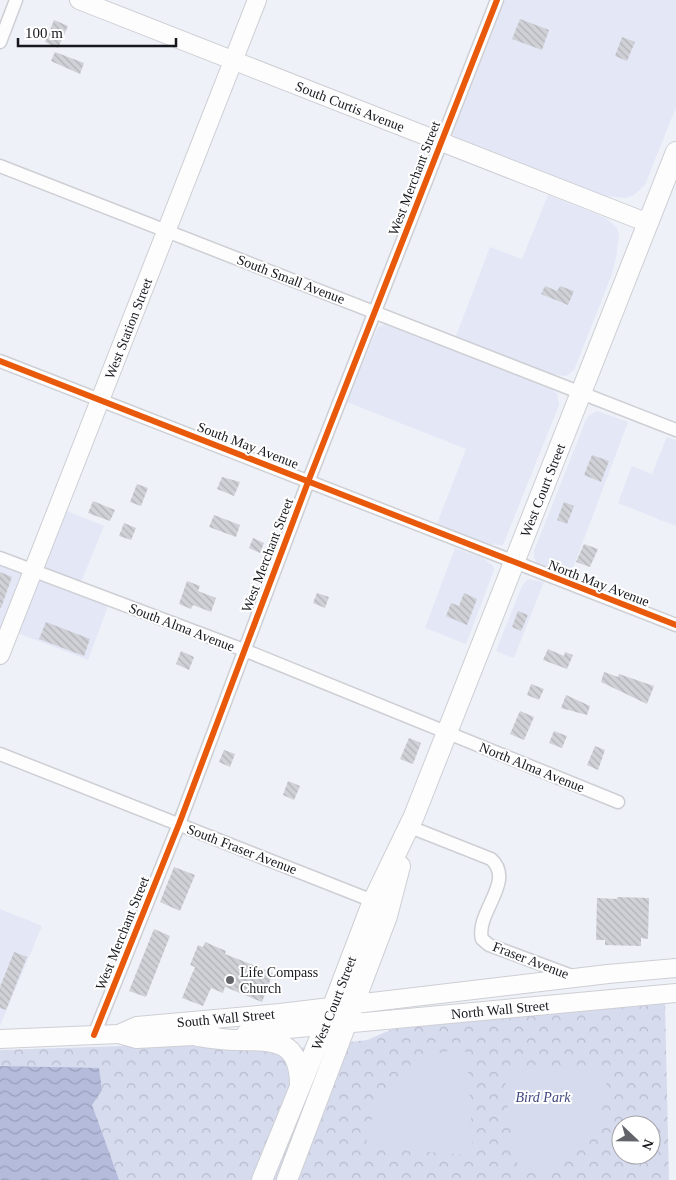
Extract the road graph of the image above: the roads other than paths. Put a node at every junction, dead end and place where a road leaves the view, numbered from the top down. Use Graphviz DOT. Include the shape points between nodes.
graph roads {
  1 [pos="16,0"];
  2 [pos="79,0"];
  3 [pos="257,0"];
  4 [pos="497,0"];
  5 [pos="0,42"];
  6 [pos="234,60"];
  7 [pos="441,142"];
  8 [pos="676,152"];
  9 [pos="0,166"];
  10 [pos="648,223"];
  11 [pos="167,231"];
  12 [pos="375,312"];
  13 [pos="0,361"];
  14 [pos="581,392"];
  15 [pos="100,401"];
  16 [pos="676,430"];
  17 [pos="308,482"];
  18 [pos="0,558"];
  19 [pos="514,563"];
  20 [pos="33,571"];
  21 [pos="676,625"];
  22 [pos="244,650"];
  23 [pos="0,655"];
  24 [pos="447,732"];
  25 [pos="0,754"];
  26 [pos="618,802"];
  27 [pos="179,824"];
  28 [pos="410,827"];
  29 [pos="373,901"];
  30 [pos="676,968"];
  31 [pos="578,978"];
  32 [pos="676,993"];
  33 [pos="356,1003"];
  34 [pos="333,1006"];
  35 [pos="348,1025"];
  36 [pos="324,1027"];
  37 [pos="119,1034"];
  38 [pos="94,1035"];
  39 [pos="198,1036"];
  40 [pos="0,1039"];
  41 [pos="300,1086"];
  42 [pos="262,1180"];
  43 [pos="287,1180"];
  1 -- 5 [label="street"];
  2 -- 6 [label="main road, South Curtis Avenue"];
  3 -- 6 [label="main road, West Station Street"];
  4 -- 7 [label="street, West Merchant Street"];
  6 -- 7 [label="main road, South Curtis Avenue"];
  6 -- 11 [label="main road, West Station Street"];
  7 -- 10 [label="main road, South Curtis Avenue"];
  7 -- 12 [label="street, West Merchant Street"];
  8 -- 10 [label="main road, West Court Street"];
  9 -- 11 [label="street, South Small Avenue"];
  10 -- 14 [label="main road, West Court Street"];
  11 -- 12 [label="street, South Small Avenue"];
  11 -- 15 [label="main road, West Station Street"];
  12 -- 14 [label="street, South Small Avenue"];
  12 -- 17 [label="street, West Merchant Street"];
  13 -- 15 [label="street, South May Avenue"];
  14 -- 16 [label="street, South Small Avenue"];
  14 -- 19 [label="main road, West Court Street"];
  15 -- 17 [label="street, South May Avenue"];
  15 -- 20 [label="main road, West Station Street"];
  17 -- 19 [label="street, South May Avenue"];
  17 -- 22 [label="street, West Merchant Street"];
  18 -- 20 [label="street, South Alma Avenue"];
  19 -- 21 [label="street, North May Avenue"];
  19 -- 24 [label="main road, West Court Street"];
  20 -- 22 [label="street, South Alma Avenue"];
  20 -- 23 [label="main road, West Station Street"];
  22 -- 24 [label="street, South Alma Avenue"];
  22 -- 27 [label="street, West Merchant Street"];
  24 -- 26 [label="street, North Alma Avenue"];
  24 -- 28 [label="main road, West Court Street"];
  25 -- 27 [label="street, South Fraser Avenue"];
  27 -- 29 [label="street, South Fraser Avenue"];
  27 -- 38 [label="street, West Merchant Street"];
  28 -- 29 [label="main road, West Court Street"];
  28 -- 31 [label="street, Fraser Avenue" via="492,859 498,865 501,876 479,930 482,940"];
  28 -- 33 [label="main road, West Court Street" via="387,916"];
  29 -- 34 [label="main road, West Court Street"];
  30 -- 31 [label="main road, North Wall Street"];
  31 -- 33 [label="main road, North Wall Street"];
  32 -- 35 [label="main road, North Wall Street"];
  33 -- 34 [label="main road, North Wall Street"];
  33 -- 35 [label="main road, West Court Street"];
  34 -- 36 [label="main road, West Court Street"];
  34 -- 37 [label="main road, South Wall Street" via="137,1026"];
  35 -- 36 [label="main road, North Wall Street"];
  35 -- 43 [label="main road, West Court Street"];
  36 -- 39 [label="main road, South Wall Street"];
  36 -- 41 [label="main road, West Court Street"];
  37 -- 38 [label="main road, South Wall Street"];
  37 -- 39 [label="main road, South Wall Street" via="136,1039"];
  38 -- 40 [label="main road, South Wall Street"];
  39 -- 41 [label="main road" via="221,1040 269,1040 285,1045 297,1062"];
  41 -- 42 [label="main road, West Court Street"];
}
